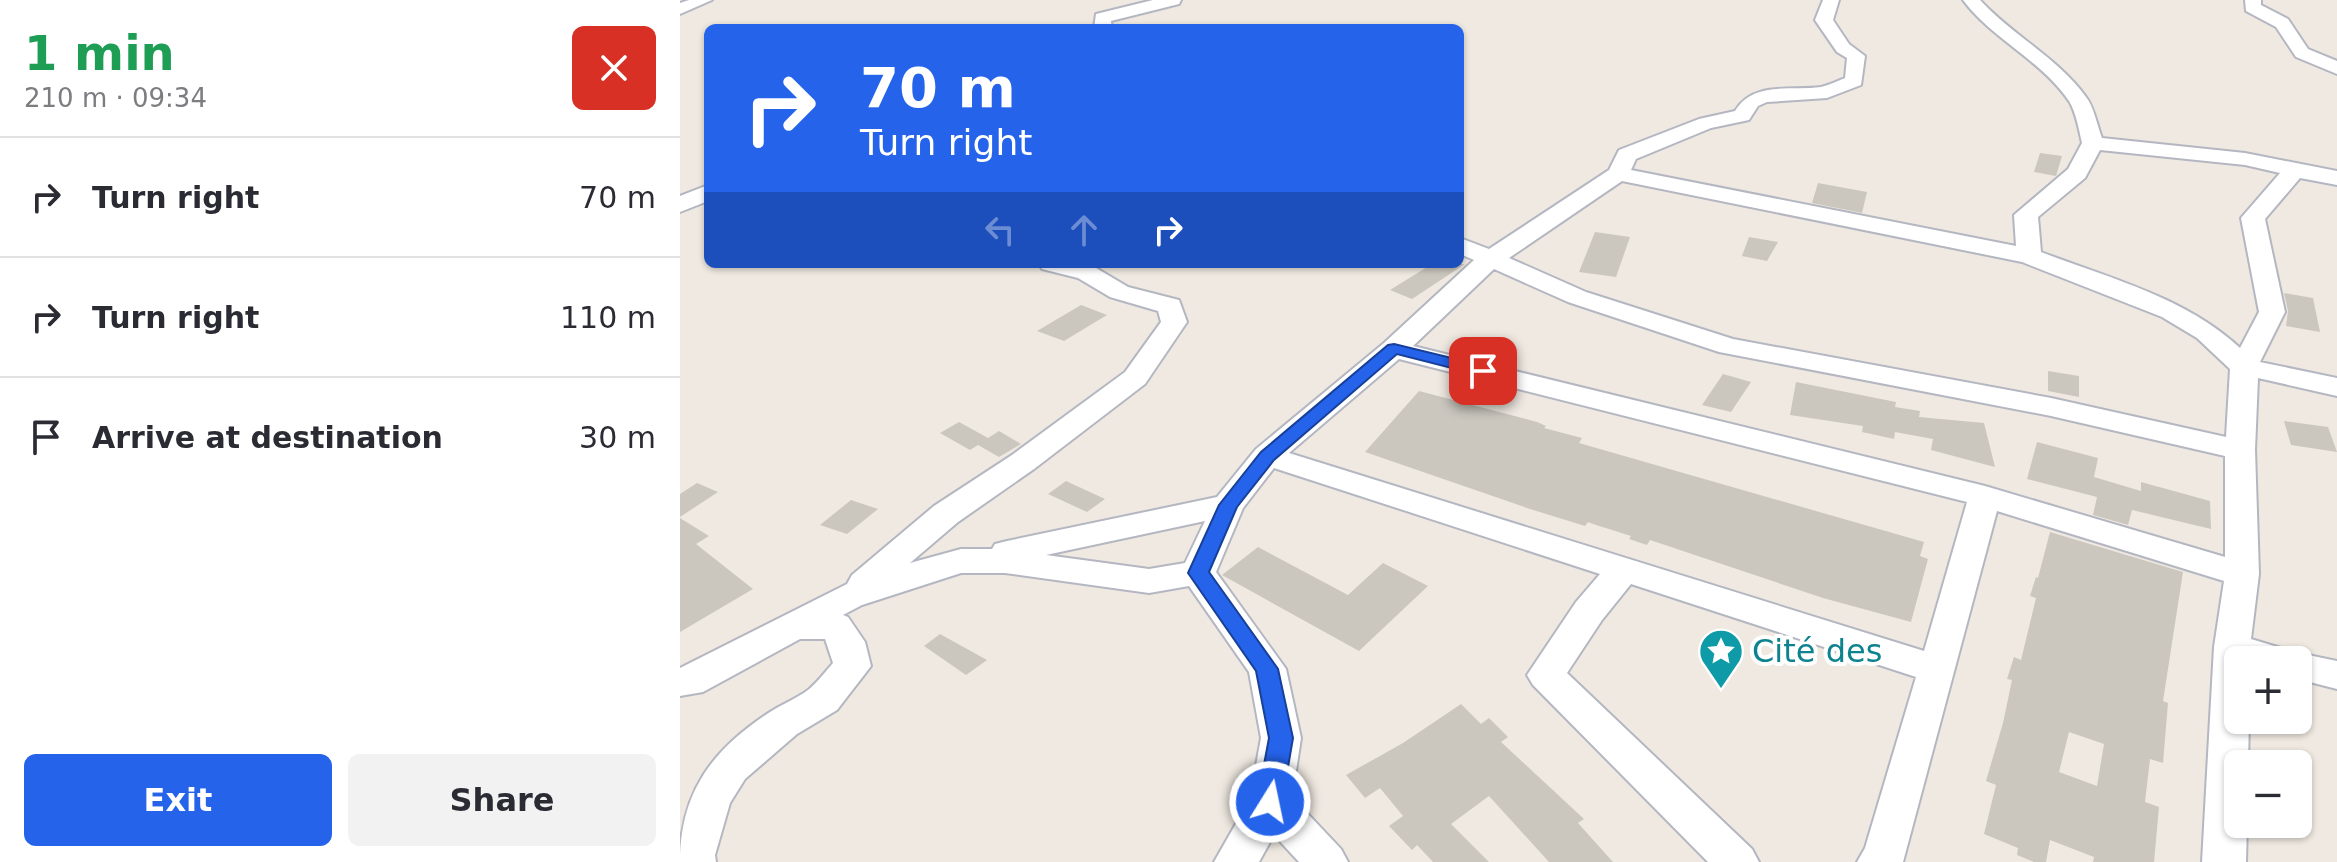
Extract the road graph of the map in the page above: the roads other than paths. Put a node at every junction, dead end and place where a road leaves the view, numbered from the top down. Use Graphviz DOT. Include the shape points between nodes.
graph roads {
  1 [pos="704,0"];
  2 [pos="1173,0"];
  3 [pos="1831,0"];
  4 [pos="1971,0"];
  5 [pos="2253,0"];
  6 [pos="680,9"];
  7 [pos="1103,24"];
  8 [pos="2337,68"];
  9 [pos="2093,143"];
  10 [pos="2295,170"];
  11 [pos="1618,174"];
  12 [pos="2337,178"];
  13 [pos="704,194"];
  14 [pos="680,205"];
  15 [pos="1464,247"];
  16 [pos="2029,256"];
  17 [pos="1490,259"];
  18 [pos="1067,268"];
  19 [pos="1394,349"];
  20 [pos="2244,367"];
  21 [pos="2337,387"];
  22 [pos="2240,450"];
  23 [pos="1267,456"];
  24 [pos="1985,496"];
  25 [pos="1228,505"];
  26 [pos="1005,561"];
  27 [pos="1625,568"];
  28 [pos="1198,573"];
  29 [pos="2242,574"];
  30 [pos="850,596"];
  31 [pos="798,626"];
  32 [pos="2232,646"];
  33 [pos="1935,669"];
  34 [pos="2312,669"];
  35 [pos="2337,675"];
  36 [pos="680,682"];
  37 [pos="2229,734"];
  38 [pos="1270,802"];
  39 [pos="694,862"];
  40 [pos="1236,862"];
  41 [pos="1326,862"];
  42 [pos="1737,862"];
  43 [pos="1879,862"];
  44 [pos="2224,862"];
  1 -- 6 [label="street"];
  2 -- 7 [label="street" via="1102,18"];
  3 -- 11 [label="street" via="1824,20 1843,48 1856,56 1854,81 1827,92 1763,96 1750,102 1742,116 1706,123 1627,155"];
  4 -- 9 [label="street" via="2079,100"];
  5 -- 8 [label="street" via="2252,7 2282,23 2302,53"];
  9 -- 10 [label="street" via="2245,159"];
  9 -- 16 [label="street" via="2077,173 2026,215"];
  10 -- 12 [label="street"];
  10 -- 20 [label="street" via="2253,218 2272,312"];
  11 -- 16 [label="street"];
  11 -- 17 [label="street"];
  13 -- 14 [label="street"];
  15 -- 17 [label="street"];
  16 -- 20 [label="street" via="2171,311 2207,332"];
  17 -- 19 [label="street"];
  17 -- 22 [label="street" via="1642,320 1729,346 2051,407"];
  18 -- 30 [label="street" via="1119,292 1170,306 1174,322 1135,378 946,514"];
  19 -- 23 [label="street"];
  19 -- 24 [label="street"];
  20 -- 21 [label="street"];
  20 -- 22 [label="street"];
  22 -- 29 [label="street"];
  23 -- 25 [label="street"];
  23 -- 27 [label="street"];
  24 -- 29 [label="street"];
  24 -- 33 [label="street"];
  25 -- 26 [label="street" via="1007,552"];
  25 -- 28 [label="street"];
  26 -- 28 [label="street" via="1149,581"];
  26 -- 30 [label="street" via="961,561"];
  27 -- 33 [label="street"];
  27 -- 42 [label="street" via="1546,675"];
  28 -- 38 [label="street" via="1267,669 1281,738"];
  29 -- 32 [label="street"];
  30 -- 31 [label="street"];
  31 -- 36 [label="street" via="690,682"];
  31 -- 39 [label="street" via="835,626 847,642 852,666 823,700 783,723 731,767 711,799"];
  33 -- 43 [label="street" via="1911,768"];
  34 -- 35 [label="street"];
  37 -- 44 [label="street"];
  38 -- 40 [label="street"];
  38 -- 41 [label="street"];
}
